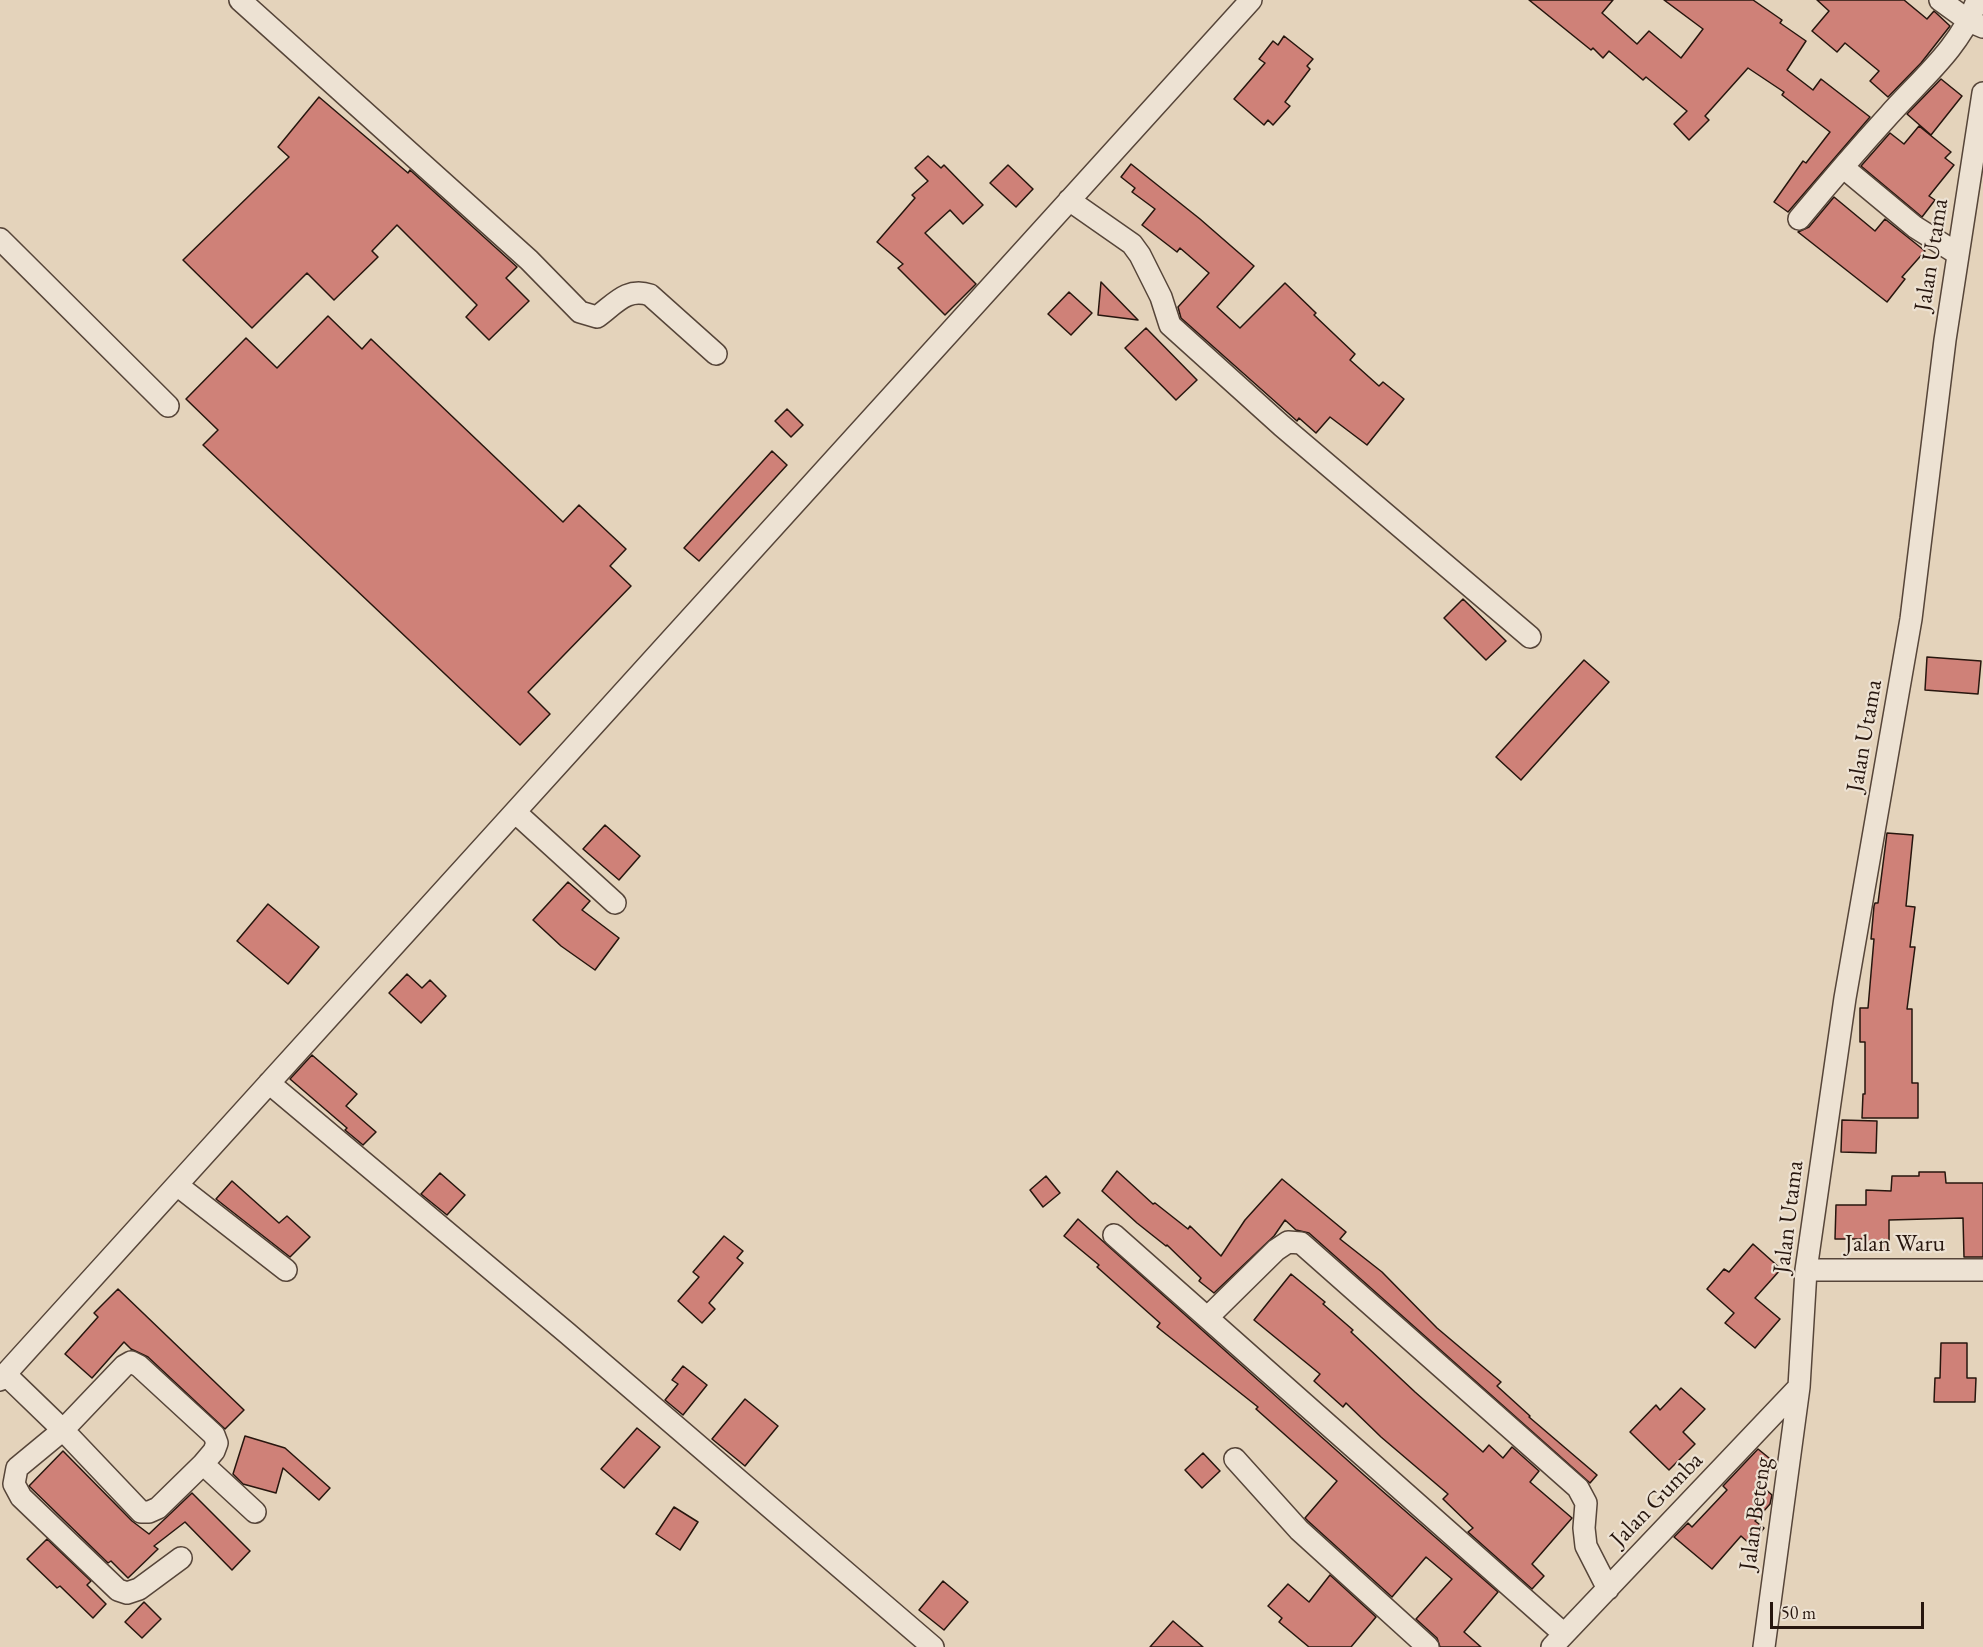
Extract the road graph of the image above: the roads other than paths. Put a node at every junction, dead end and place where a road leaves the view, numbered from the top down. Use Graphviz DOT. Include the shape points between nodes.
graph roads {
  1 [pos="240,0"];
  2 [pos="1251,0"];
  3 [pos="1940,0"];
  4 [pos="1977,0"];
  5 [pos="1976,24"];
  6 [pos="1983,93"];
  7 [pos="1844,168"];
  8 [pos="1069,200"];
  9 [pos="1799,219"];
  10 [pos="0,239"];
  11 [pos="1958,254"];
  12 [pos="716,354"];
  13 [pos="168,406"];
  14 [pos="1530,637"];
  15 [pos="515,812"];
  16 [pos="615,903"];
  17 [pos="269,1083"];
  18 [pos="177,1185"];
  19 [pos="1114,1235"];
  20 [pos="286,1270"];
  21 [pos="1806,1270"];
  22 [pos="1983,1270"];
  23 [pos="1208,1317"];
  24 [pos="3,1377"];
  25 [pos="1799,1387"];
  26 [pos="63,1430"];
  27 [pos="1235,1459"];
  28 [pos="203,1464"];
  29 [pos="255,1512"];
  30 [pos="181,1558"];
  31 [pos="1608,1589"];
  32 [pos="1558,1641"];
  33 [pos="933,1647"];
  34 [pos="1428,1647"];
  35 [pos="1764,1647"];
  1 -- 12 [label="street" via="529,260 580,312 597,317 631,292 639,291 650,295"];
  2 -- 8 [label="street"];
  3 -- 5 [label="street"];
  4 -- 5 [label="street"];
  5 -- 7 [label="street" via="1953,44"];
  6 -- 11 [label="street, Jalan Utama"];
  7 -- 9 [label="street"];
  7 -- 11 [label="street" via="1915,226"];
  8 -- 14 [label="street" via="1132,244 1161,297 1170,325"];
  8 -- 15 [label="street"];
  10 -- 13 [label="street"];
  11 -- 21 [label="street, Jalan Utama" via="1911,619 1845,998"];
  15 -- 16 [label="street"];
  15 -- 17 [label="street"];
  17 -- 18 [label="street"];
  17 -- 33 [label="street"];
  18 -- 20 [label="street"];
  18 -- 24 [label="street"];
  19 -- 23 [label="street"];
  21 -- 22 [label="street, Jalan Waru"];
  21 -- 25 [label="street, Jalan Utama"];
  23 -- 31 [label="street" via="1276,1250 1288,1242 1301,1243 1578,1488 1586,1503 1586,1546"];
  23 -- 32 [label="street"];
  24 -- 26 [label="street"];
  25 -- 31 [label="street, Jalan Gumba"];
  25 -- 35 [label="street, Jalan Beteng"];
  26 -- 28 [label="street" via="141,1512 158,1508"];
  26 -- 28 [label="street" via="130,1362 140,1366 214,1435 214,1451"];
  26 -- 30 [label="street" via="17,1468 14,1484 21,1497 118,1590 128,1593 139,1589"];
  27 -- 34 [label="street" via="1299,1530"];
  28 -- 29 [label="street"];
  31 -- 32 [label="street, Jalan Gumba"];
}
